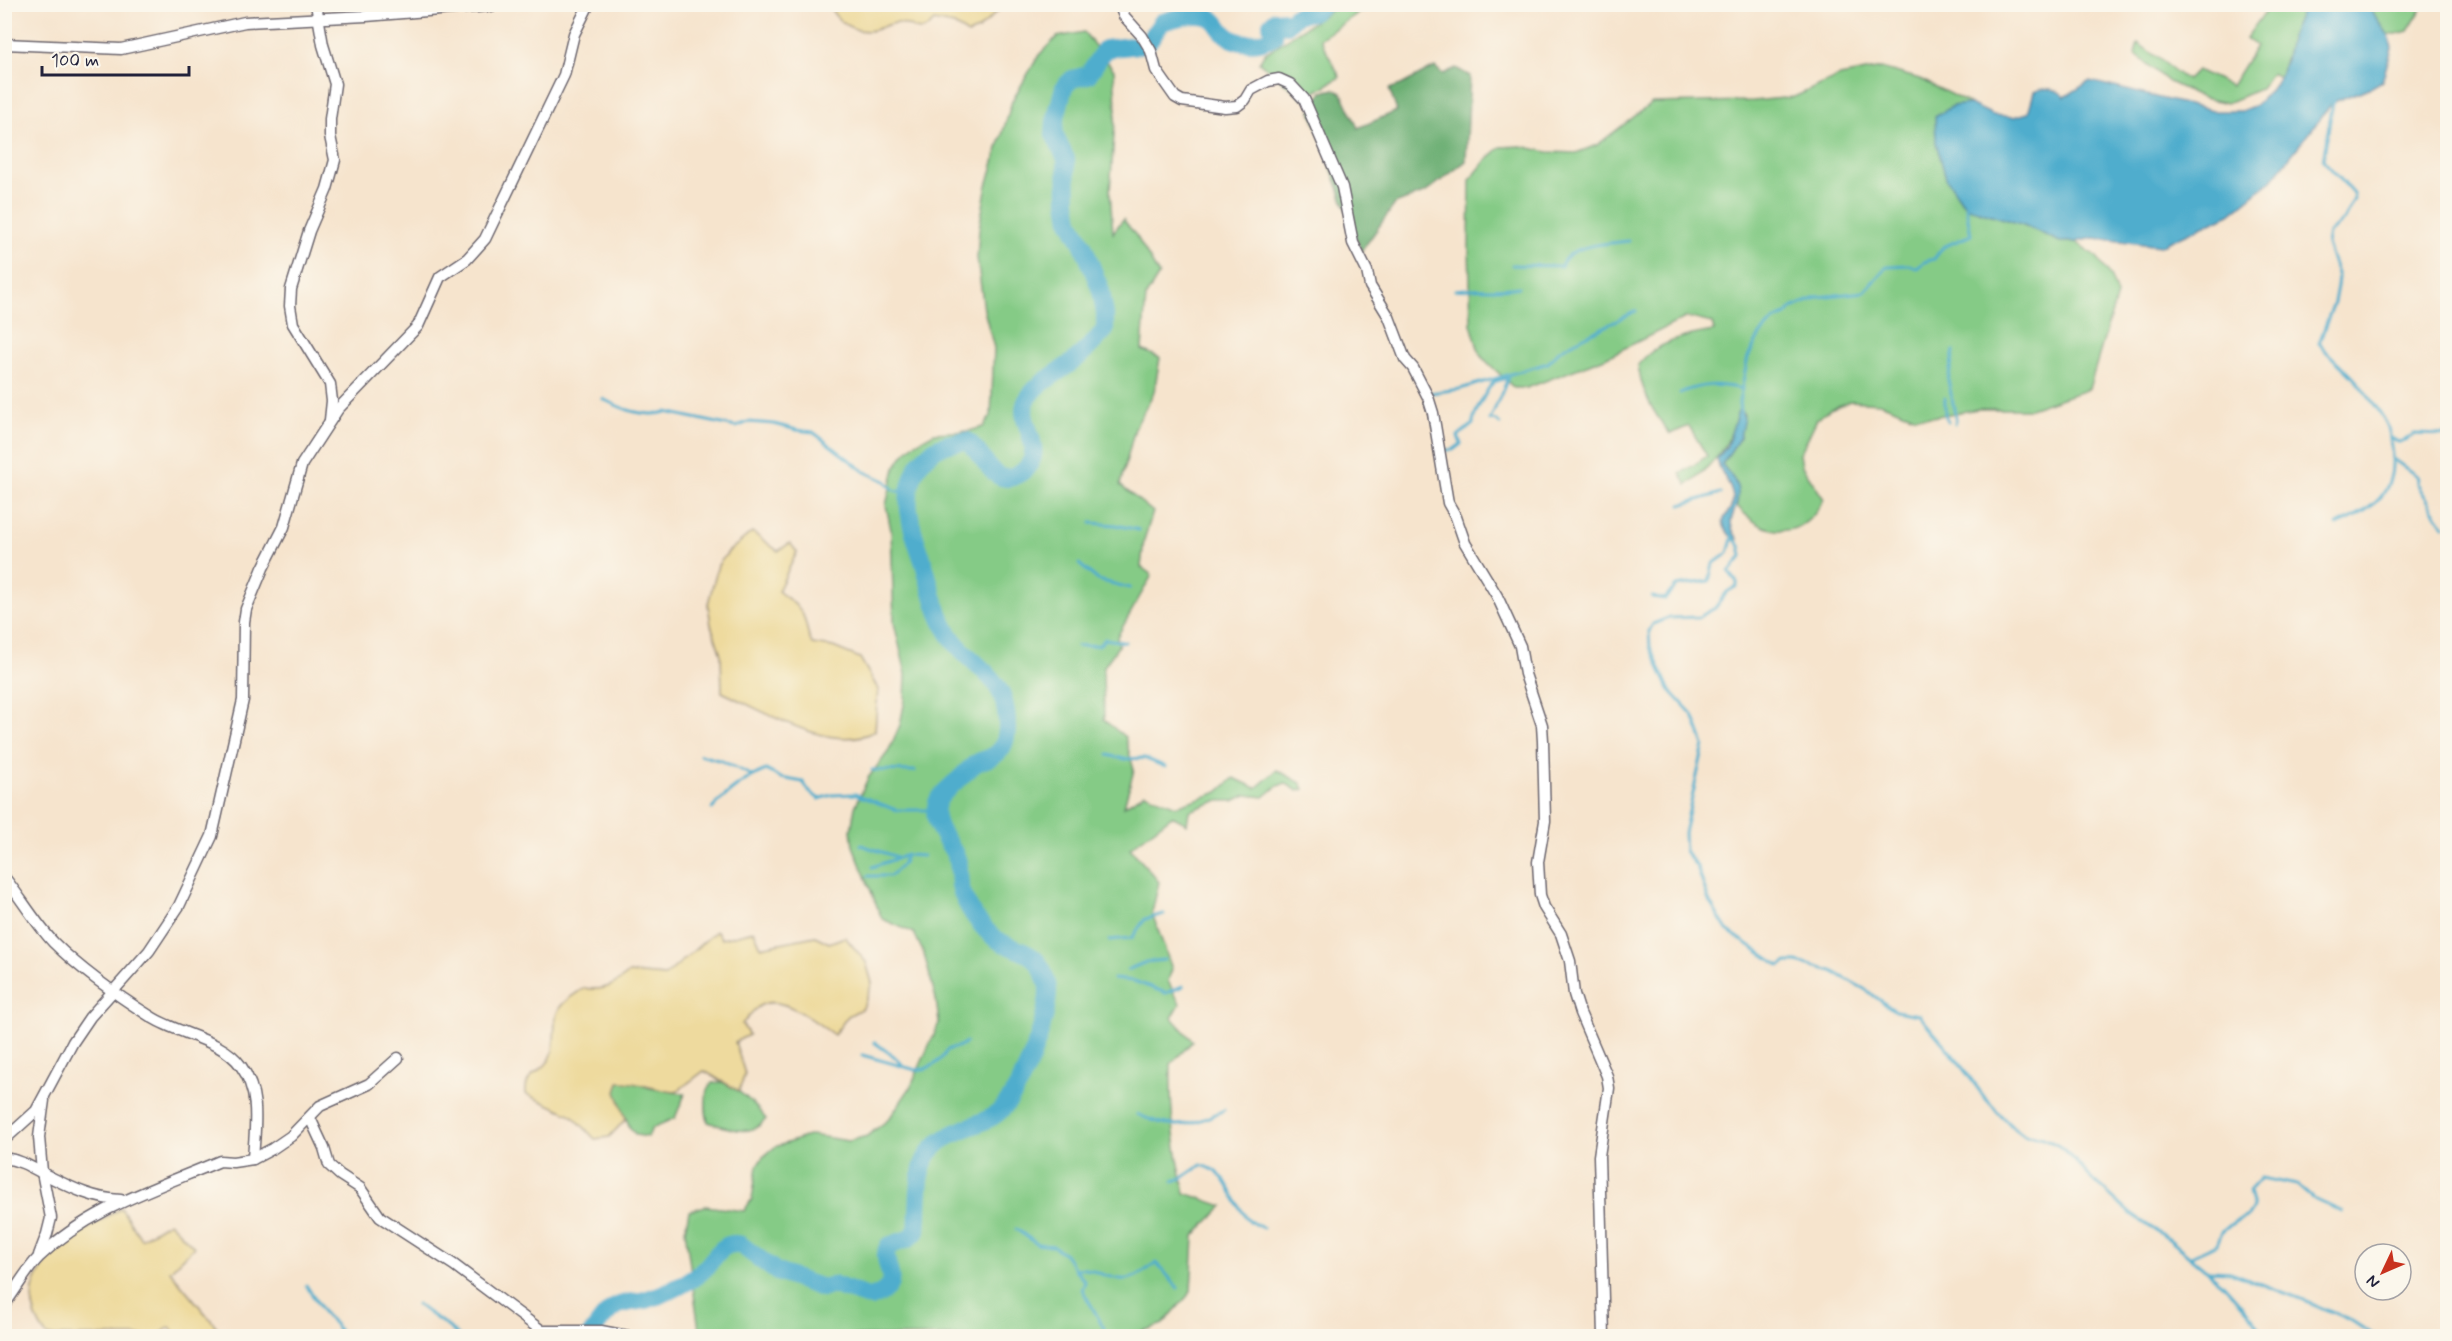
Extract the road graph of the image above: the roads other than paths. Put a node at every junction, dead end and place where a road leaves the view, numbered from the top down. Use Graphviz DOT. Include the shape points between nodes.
graph roads {
  1 [pos="316,4"];
  2 [pos="513,4"];
  3 [pos="588,4"];
  4 [pos="1119,4"];
  5 [pos="318,19"];
  6 [pos="4,44"];
  7 [pos="329,423"];
  8 [pos="4,877"];
  9 [pos="113,991"];
  10 [pos="398,1058"];
  11 [pos="45,1097"];
  12 [pos="310,1118"];
  13 [pos="4,1140"];
  14 [pos="4,1158"];
  15 [pos="253,1159"];
  16 [pos="42,1172"];
  17 [pos="126,1200"];
  18 [pos="38,1258"];
  19 [pos="4,1305"];
  20 [pos="628,1336"];
  21 [pos="1604,1336"];
  1 -- 5 [label="street"];
  2 -- 5 [label="street"];
  3 -- 7 [label="street" via="574,34 564,75 485,239 467,259 440,277 418,326"];
  4 -- 21 [label="street" via="1151,51 1156,70 1182,101 1237,106 1251,90 1279,79 1304,99 1342,187 1353,243 1370,286 1428,397 1448,503 1516,636 1542,733 1545,821 1538,862 1540,895 1561,934 1570,961 1574,994 1609,1088 1599,1156"];
  5 -- 6 [label="street" via="245,22 121,49"];
  5 -- 7 [label="street" via="335,84 330,136 335,160 291,289 290,306 293,324 330,384"];
  7 -- 9 [label="street" via="302,464 284,527 246,609 243,700 214,831 179,906 149,951"];
  8 -- 9 [label="street" via="53,942"];
  9 -- 11 [label="street" via="73,1042"];
  9 -- 15 [label="street" via="156,1019 230,1054 240,1064 257,1105"];
  10 -- 12 [label="street" via="369,1083 320,1106"];
  11 -- 13 [label="street" via="36,1111"];
  11 -- 16 [label="street" via="39,1137"];
  12 -- 15 [label="street"];
  12 -- 20 [label="street" via="329,1165 360,1188 380,1217 454,1265 542,1331 602,1330"];
  14 -- 16 [label="street" via="17,1159"];
  15 -- 17 [label="street" via="220,1161"];
  16 -- 17 [label="street" via="77,1191"];
  16 -- 18 [label="street" via="51,1218"];
  17 -- 18 [label="street" via="74,1228"];
  18 -- 19 [label="street"];
}
